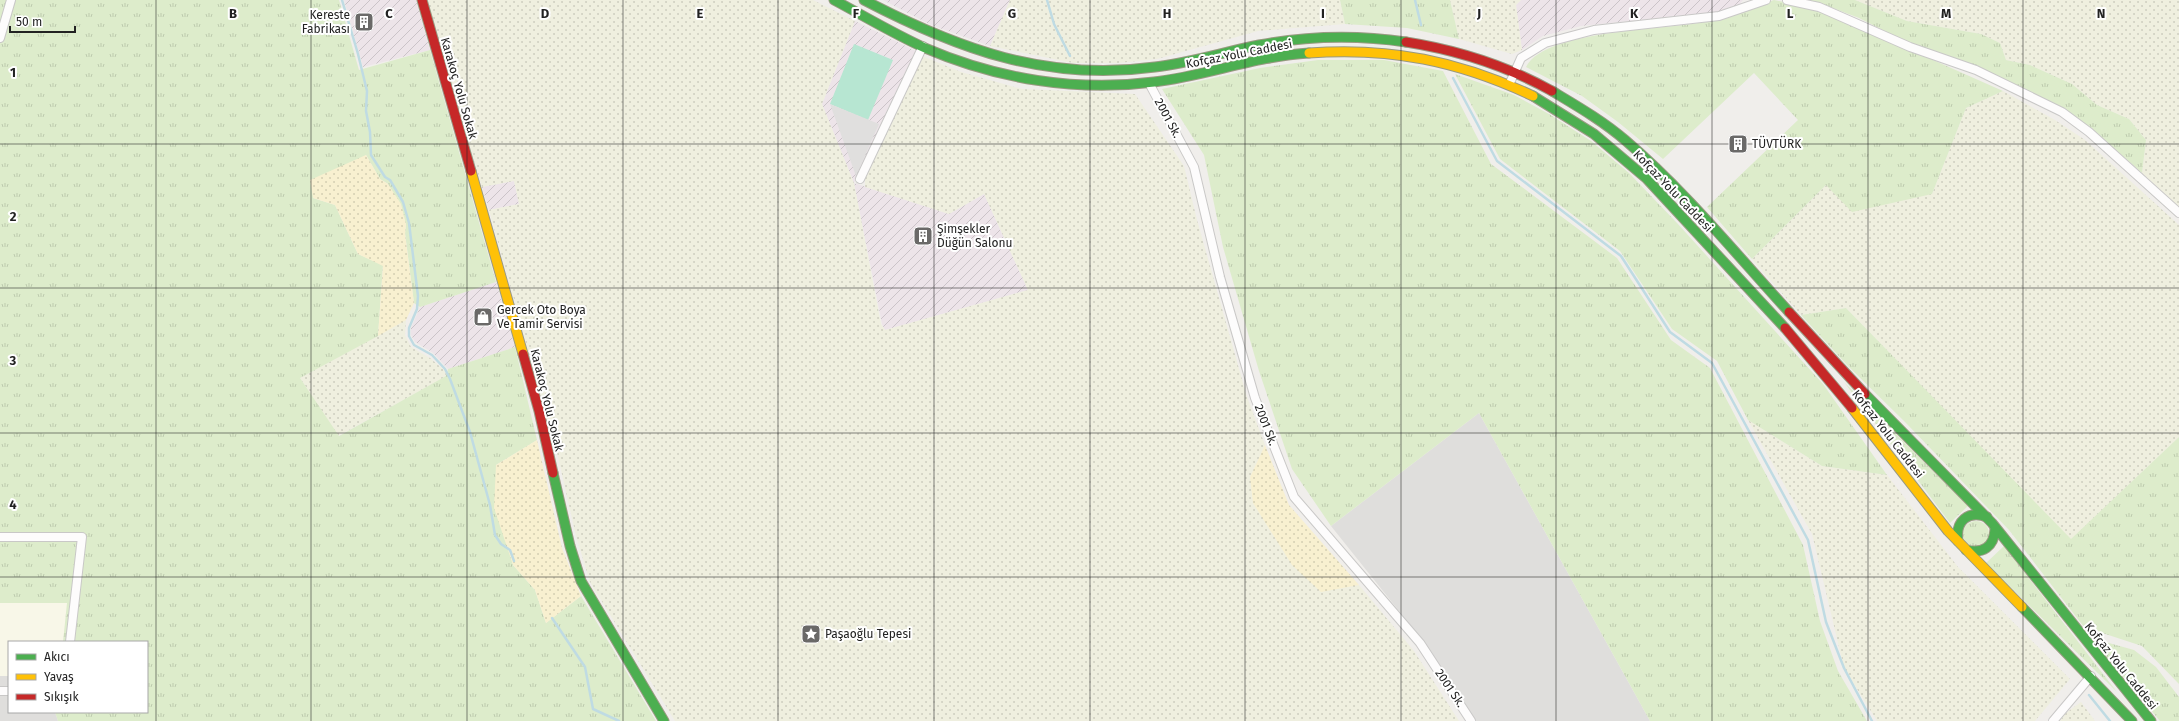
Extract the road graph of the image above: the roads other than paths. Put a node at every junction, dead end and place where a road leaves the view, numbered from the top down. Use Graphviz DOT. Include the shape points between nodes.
graph roads {
  1 [pos="11,0"];
  2 [pos="422,0"];
  3 [pos="834,0"];
  4 [pos="864,0"];
  5 [pos="1766,0"];
  6 [pos="1788,0"];
  7 [pos="1746,3"];
  8 [pos="0,38"];
  9 [pos="923,46"];
  10 [pos="1514,71"];
  11 [pos="1149,83"];
  12 [pos="1509,85"];
  13 [pos="860,179"];
  14 [pos="2179,213"];
  15 [pos="1988,518"];
  16 [pos="1995,529"];
  17 [pos="0,537"];
  18 [pos="1958,541"];
  19 [pos="1966,550"];
  20 [pos="70,641"];
  21 [pos="2091,676"];
  22 [pos="664,721"];
  23 [pos="1472,721"];
  24 [pos="2053,721"];
  25 [pos="2132,721"];
  26 [pos="2151,721"];
  1 -- 8 [label="street"];
  2 -- 22 [label="main road, Karakoç Yolu Sokak" via="539,411 570,546 581,581"];
  3 -- 9 [label="main road, Kofçaz Yolu Caddesi"];
  4 -- 10 [label="main road, Kofçaz Yolu Caddesi" via="950,42 996,57 1072,70 1134,70 1167,66 1275,42 1362,37 1444,48"];
  5 -- 7 [label="street"];
  6 -- 14 [label="street" via="1820,6 1910,47 1976,70 2062,112 2089,132"];
  7 -- 10 [label="street" via="1719,16 1594,30 1545,43 1521,58"];
  9 -- 11 [label="main road, Kofçaz Yolu Caddesi" via="978,66 1037,80 1079,85"];
  9 -- 13 [label="street"];
  10 -- 12 [label="street"];
  10 -- 15 [label="main road, Kofçaz Yolu Caddesi" via="1578,104 1647,158 1842,372"];
  11 -- 12 [label="main road, Kofçaz Yolu Caddesi" via="1201,74 1271,57 1357,52 1435,61 1475,71"];
  11 -- 23 [label="street, 2001 Sk." via="1194,167 1220,276 1255,398 1294,497 1420,643"];
  12 -- 18 [label="main road, Kofçaz Yolu Caddesi" via="1575,119 1656,187 1818,366"];
  15 -- 16 [label="main road, Kofçaz Yolu Caddesi"];
  15 -- 18 [label="main road" via="1975,514 1963,519 1956,529"];
  16 -- 19 [label="main road" via="1993,542 1989,547 1978,552"];
  16 -- 26 [label="main road, Kofçaz Yolu Caddesi"];
  17 -- 20 [label="street" via="82,537"];
  18 -- 19 [label="main road, Kofçaz Yolu Caddesi"];
  19 -- 21 [label="main road, Kofçaz Yolu Caddesi"];
  21 -- 24 [label="street"];
  21 -- 25 [label="main road, Kofçaz Yolu Caddesi"];
}
